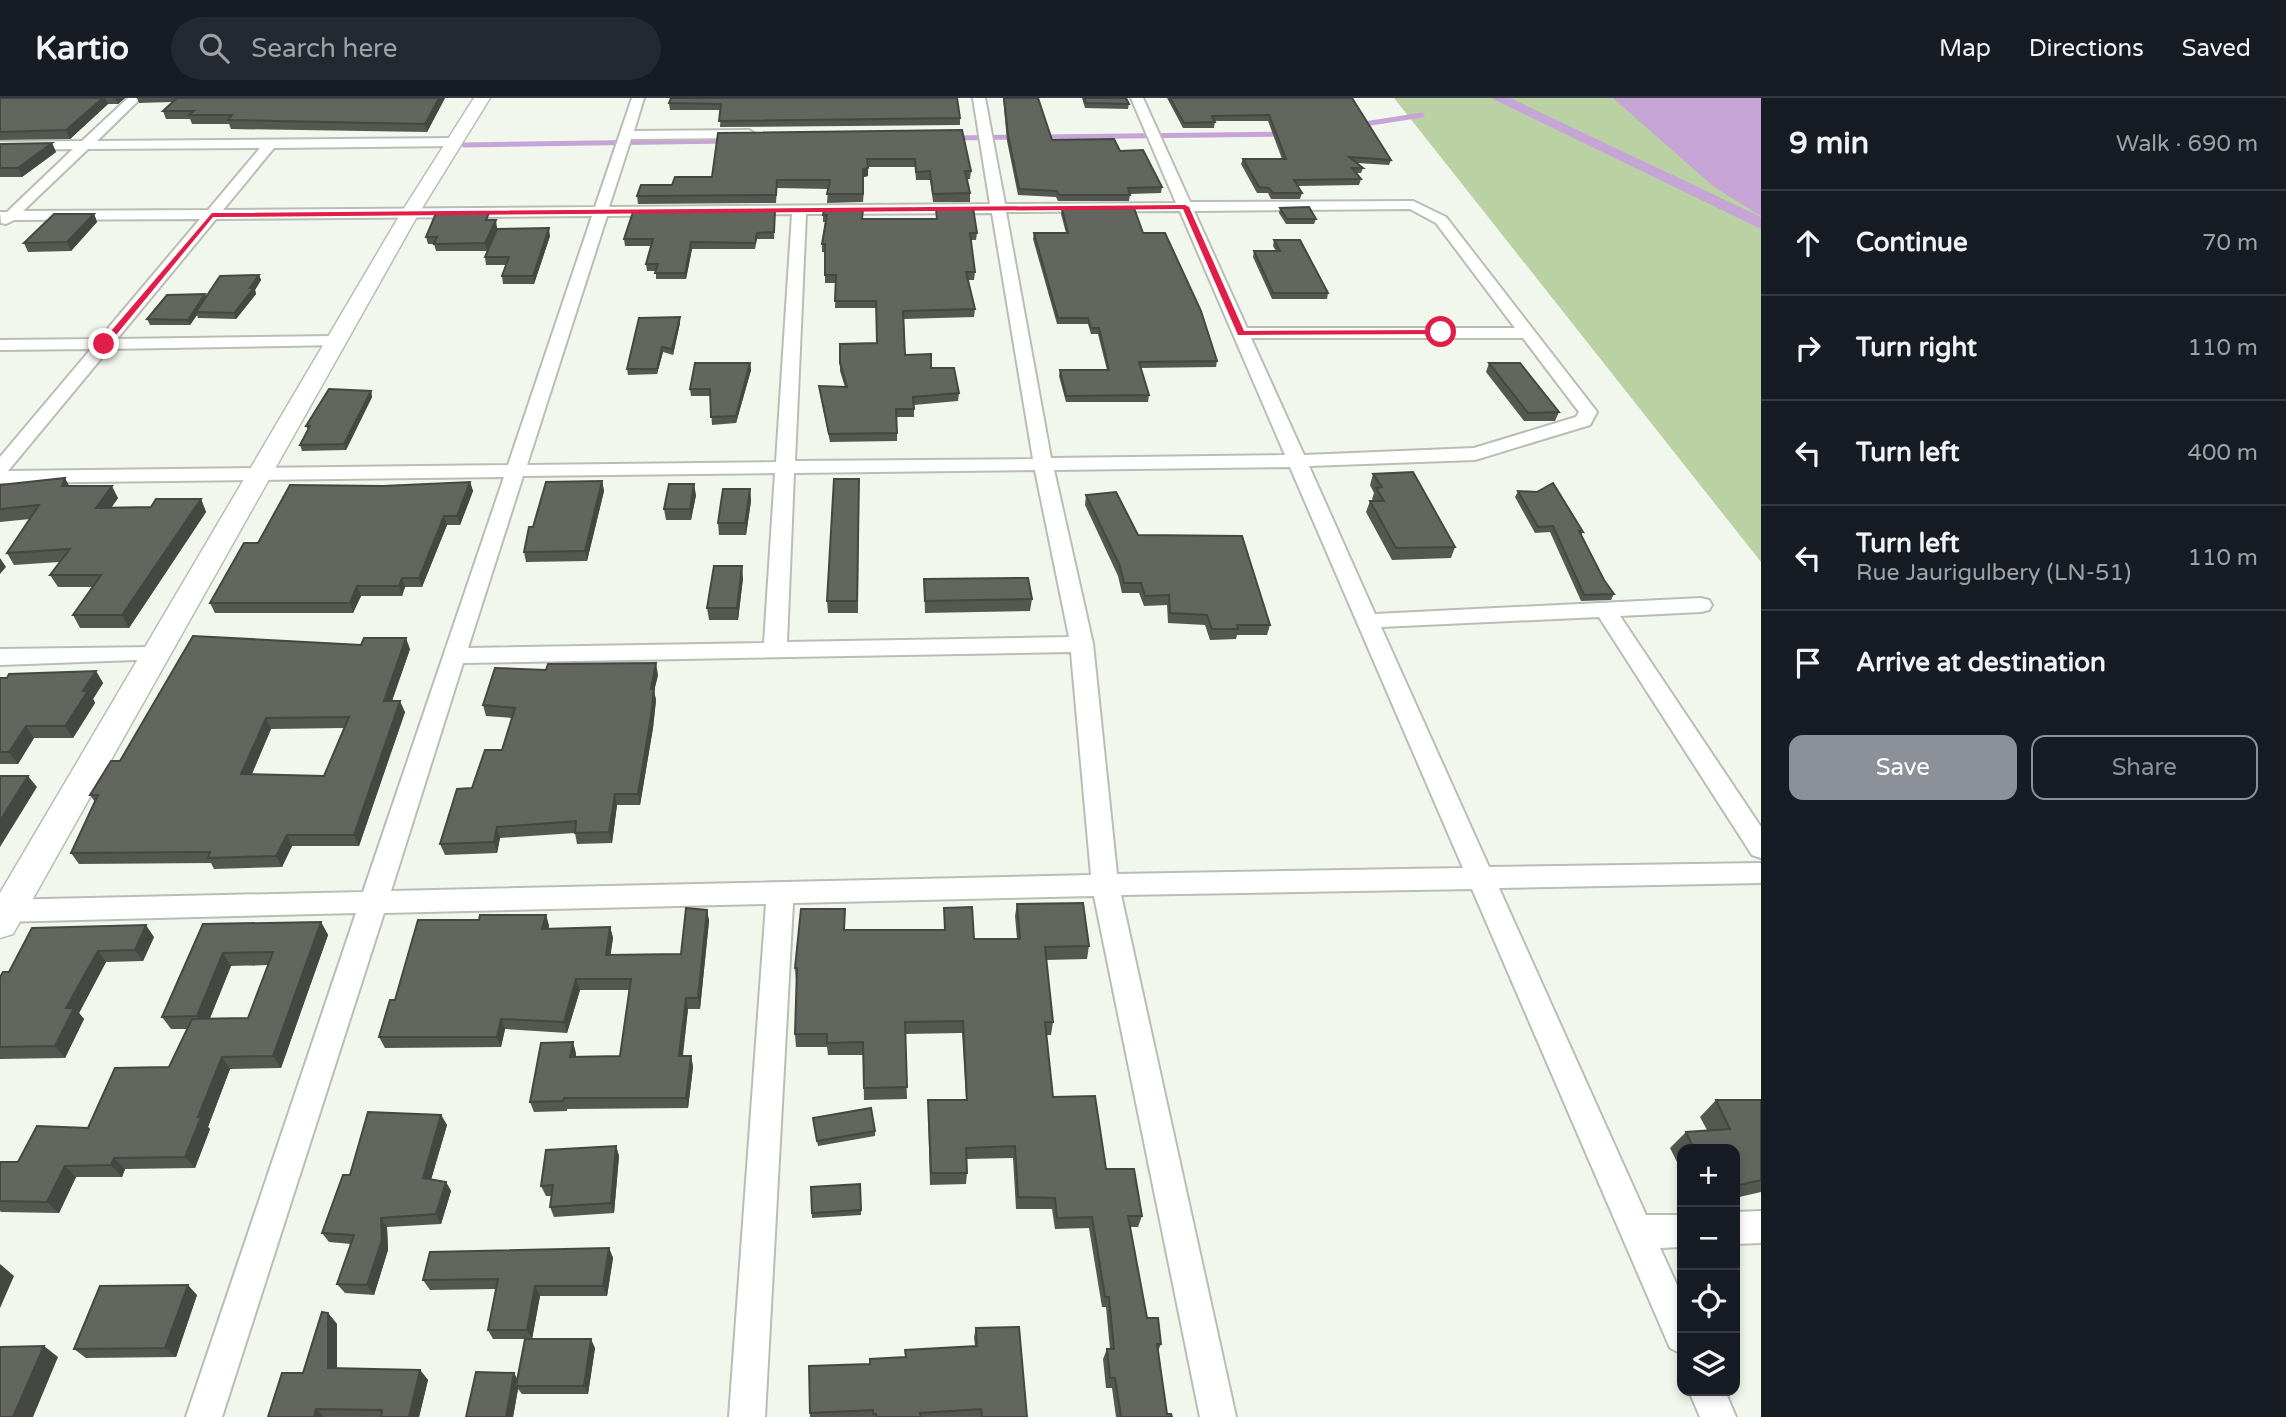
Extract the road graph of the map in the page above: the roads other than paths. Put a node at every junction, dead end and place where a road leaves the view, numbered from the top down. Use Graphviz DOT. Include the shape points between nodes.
graph roads {
  1 [pos="135,98"];
  2 [pos="482,98"];
  3 [pos="638,98"];
  4 [pos="978,98"];
  5 [pos="1137,98"];
  6 [pos="761,134"];
  7 [pos="627,135"];
  8 [pos="455,142"];
  9 [pos="271,143"];
  10 [pos="88,145"];
  11 [pos="0,146"];
  12 [pos="1185,207"];
  13 [pos="999,209"];
  14 [pos="799,210"];
  15 [pos="601,212"];
  16 [pos="410,213"];
  17 [pos="212,215"];
  18 [pos="3,219"];
  19 [pos="1241,333"];
  20 [pos="1526,333"];
  21 [pos="336,341"];
  22 [pos="104,344"];
  23 [pos="0,345"];
  24 [pos="1297,461"];
  25 [pos="1043,464"];
  26 [pos="784,467"];
  27 [pos="0,469"];
  28 [pos="516,471"];
  29 [pos="259,474"];
  30 [pos="0,477"];
  31 [pos="1701,605"];
  32 [pos="1605,609"];
  33 [pos="1368,621"];
  34 [pos="1082,644"];
  35 [pos="775,649"];
  36 [pos="155,654"];
  37 [pos="455,656"];
  38 [pos="0,657"];
  39 [pos="1761,848"];
  40 [pos="1761,873"];
  41 [pos="1479,879"];
  42 [pos="1105,885"];
  43 [pos="780,894"];
  44 [pos="374,903"];
  45 [pos="2,915"];
  46 [pos="1761,1227"];
  47 [pos="1740,1228"];
  48 [pos="1677,1231"];
  49 [pos="1637,1232"];
  50 [pos="1681,1333"];
  51 [pos="1709,1396"];
  52 [pos="204,1417"];
  53 [pos="747,1417"];
  54 [pos="1218,1417"];
  55 [pos="1718,1417"];
  1 -- 10 [label="street"];
  2 -- 8 [label="street"];
  3 -- 7 [label="street"];
  4 -- 13 [label="street" via="978,131"];
  5 -- 12 [label="street"];
  6 -- 7 [label="street"];
  7 -- 15 [label="street"];
  8 -- 9 [label="street"];
  8 -- 16 [label="street"];
  9 -- 10 [label="street"];
  9 -- 17 [label="street"];
  10 -- 11 [label="street"];
  10 -- 18 [label="street"];
  12 -- 13 [label="street"];
  12 -- 19 [label="street"];
  12 -- 20 [label="street" via="1413,205 1424,209 1441,220"];
  13 -- 14 [label="street"];
  13 -- 25 [label="street"];
  14 -- 15 [label="street"];
  14 -- 26 [label="street"];
  15 -- 16 [label="street"];
  15 -- 28 [label="street"];
  16 -- 17 [label="street"];
  16 -- 21 [label="street"];
  17 -- 18 [label="street"];
  17 -- 22 [label="street"];
  19 -- 20 [label="street"];
  19 -- 24 [label="street"];
  20 -- 24 [label="street" via="1588,412 1584,421 1475,454"];
  21 -- 22 [label="street"];
  21 -- 29 [label="street"];
  22 -- 23 [label="street"];
  22 -- 27 [label="street"];
  24 -- 25 [label="street"];
  24 -- 33 [label="street"];
  25 -- 26 [label="street"];
  25 -- 34 [label="street"];
  26 -- 28 [label="street"];
  26 -- 35 [label="street"];
  28 -- 29 [label="street"];
  28 -- 37 [label="street"];
  29 -- 30 [label="street"];
  29 -- 36 [label="street"];
  31 -- 32 [label="street"];
  32 -- 33 [label="street"];
  32 -- 39 [label="street"];
  33 -- 41 [label="street"];
  34 -- 35 [label="street"];
  34 -- 42 [label="street"];
  35 -- 37 [label="street"];
  36 -- 38 [label="street"];
  36 -- 45 [label="street"];
  37 -- 44 [label="street"];
  40 -- 41 [label="street"];
  41 -- 42 [label="street"];
  41 -- 49 [label="street"];
  42 -- 43 [label="street"];
  42 -- 54 [label="street"];
  43 -- 44 [label="street"];
  43 -- 53 [label="street"];
  44 -- 45 [label="street"];
  44 -- 52 [label="street"];
  46 -- 47 [label="street"];
  48 -- 49 [label="street"];
  49 -- 50 [label="street"];
  51 -- 55 [label="street"];
}
